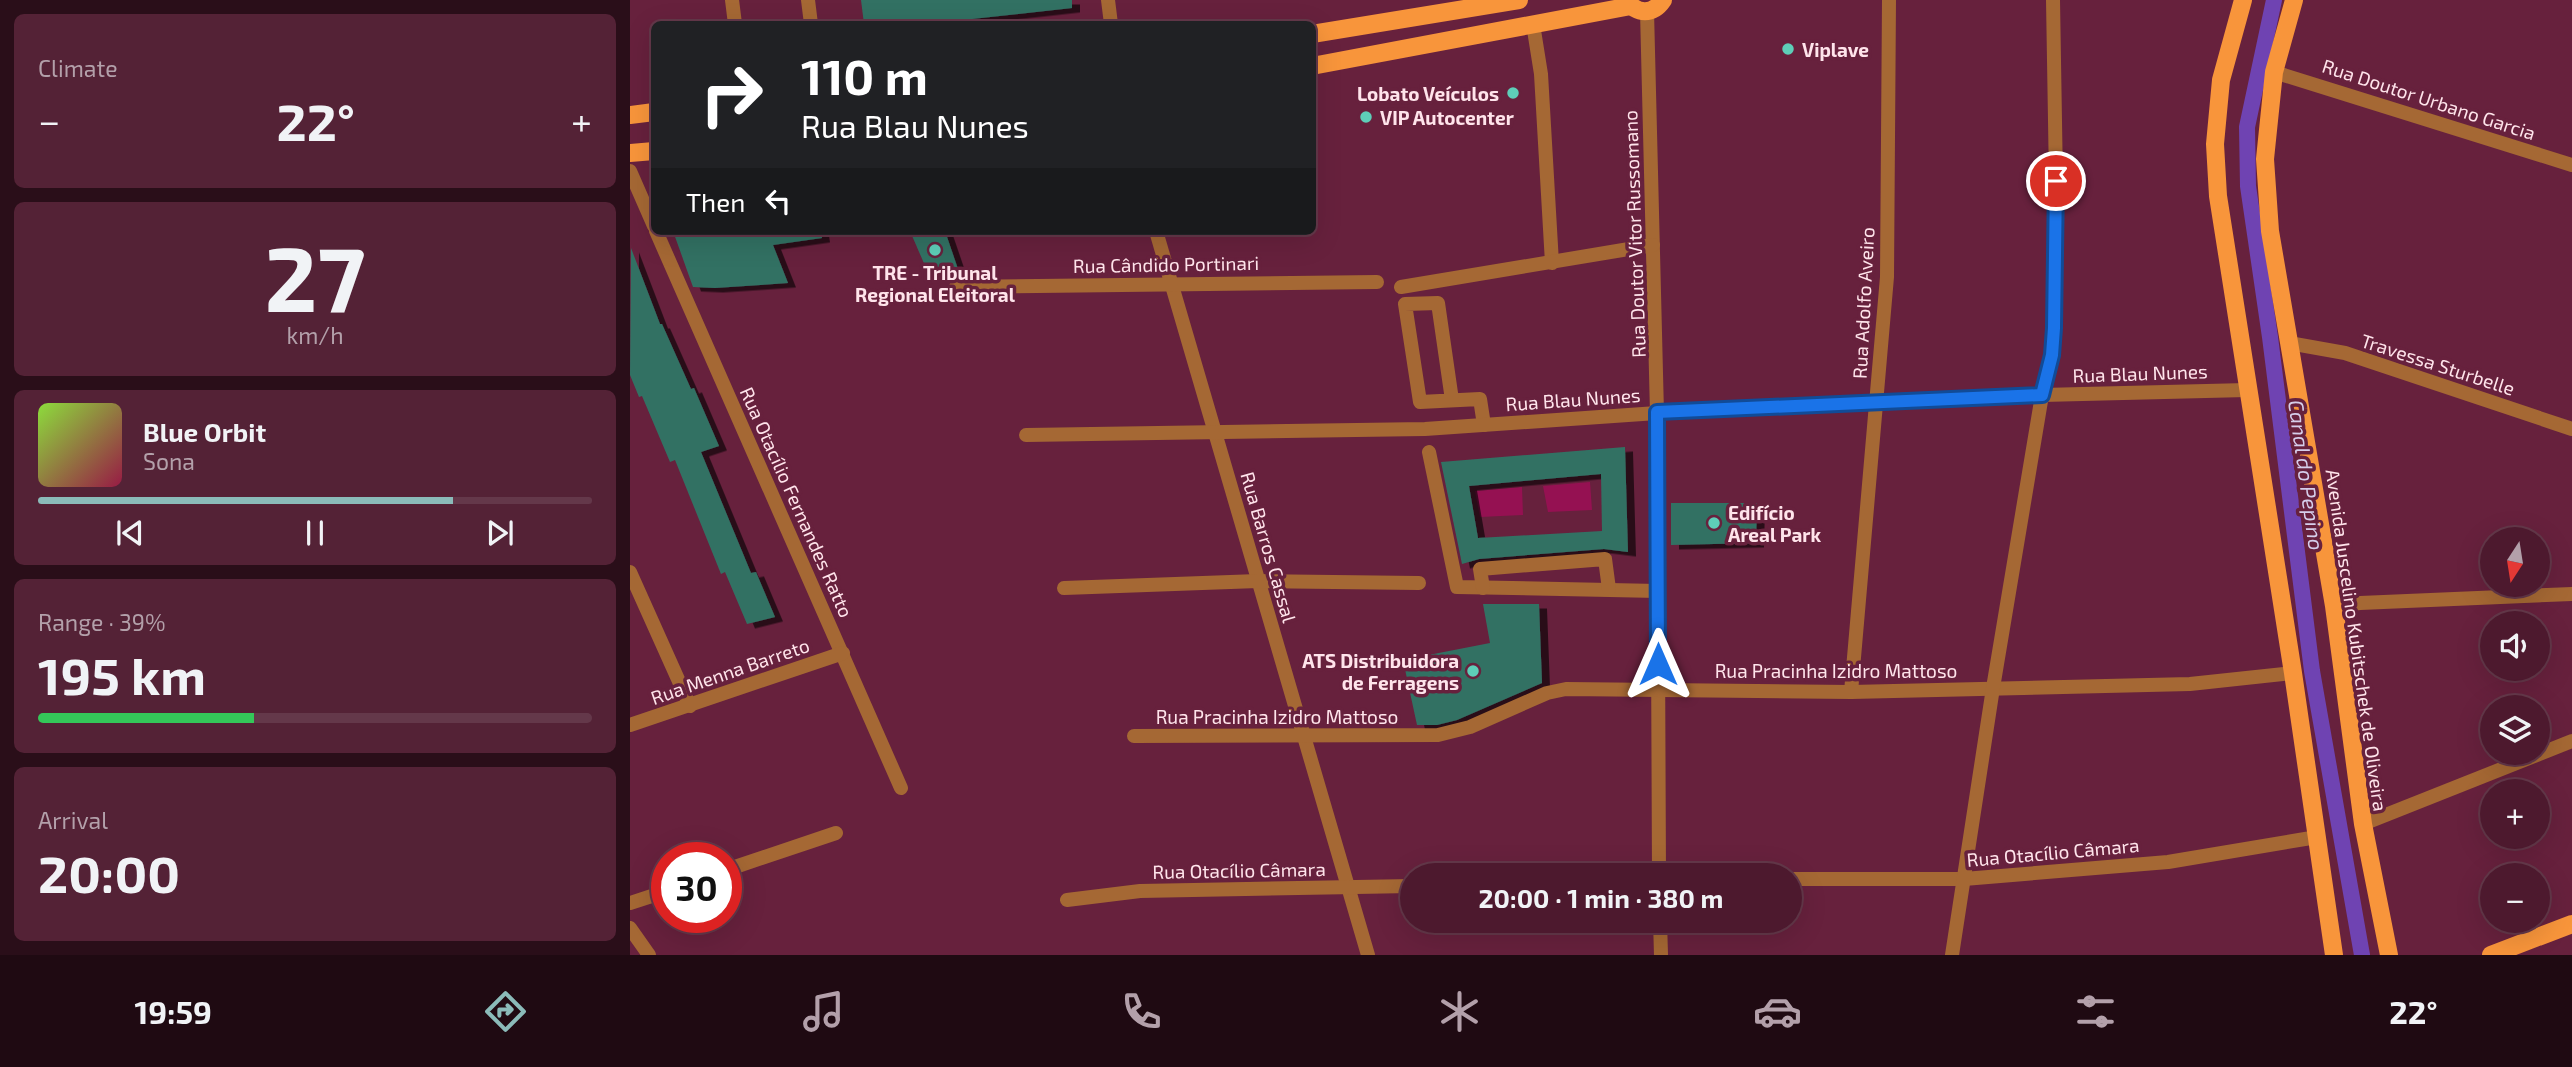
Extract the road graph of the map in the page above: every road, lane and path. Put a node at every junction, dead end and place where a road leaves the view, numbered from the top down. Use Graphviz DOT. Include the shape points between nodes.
graph roads {
  1 [pos="732,0"];
  2 [pos="808,0"];
  3 [pos="1108,0"];
  4 [pos="1519,0"];
  5 [pos="1664,0"];
  6 [pos="1889,0"];
  7 [pos="2053,0"];
  8 [pos="2243,0"];
  9 [pos="2294,0"];
  10 [pos="1635,6"];
  11 [pos="1444,7"];
  12 [pos="735,21"];
  13 [pos="811,21"];
  14 [pos="1111,21"];
  15 [pos="1533,24"];
  16 [pos="1316,33"];
  17 [pos="1316,65"];
  18 [pos="2274,72"];
  19 [pos="651,112"];
  20 [pos="630,115"];
  21 [pos="651,151"];
  22 [pos="630,153"];
  23 [pos="2572,165"];
  24 [pos="630,171"];
  25 [pos="651,220"];
  26 [pos="658,235"];
  27 [pos="1157,235"];
  28 [pos="1653,245"];
  29 [pos="1552,263"];
  30 [pos="1377,282"];
  31 [pos="1173,283"];
  32 [pos="956,287"];
  33 [pos="1401,287"];
  34 [pos="2289,343"];
  35 [pos="2248,390"];
  36 [pos="2042,395"];
  37 [pos="1452,400"];
  38 [pos="1877,402"];
  39 [pos="1657,412"];
  40 [pos="1484,425"];
  41 [pos="2572,429"];
  42 [pos="1216,432"];
  43 [pos="1026,435"];
  44 [pos="1429,452"];
  45 [pos="630,572"];
  46 [pos="1258,581"];
  47 [pos="1419,583"];
  48 [pos="1064,588"];
  49 [pos="1483,588"];
  50 [pos="1609,589"];
  51 [pos="1658,591"];
  52 [pos="2572,594"];
  53 [pos="2334,606"];
  54 [pos="843,653"];
  55 [pos="2293,673"];
  56 [pos="1658,688"];
  57 [pos="1993,688"];
  58 [pos="1851,692"];
  59 [pos="690,706"];
  60 [pos="630,725"];
  61 [pos="1303,735"];
  62 [pos="1134,736"];
  63 [pos="2572,741"];
  64 [pos="901,788"];
  65 [pos="2363,824"];
  66 [pos="836,832"];
  67 [pos="2317,837"];
  68 [pos="1659,863"];
  69 [pos="742,864"];
  70 [pos="1802,879"];
  71 [pos="1964,879"];
  72 [pos="1400,886"];
  73 [pos="1348,887"];
  74 [pos="651,896"];
  75 [pos="1068,900"];
  76 [pos="630,903"];
  77 [pos="2572,925"];
  78 [pos="630,928"];
  79 [pos="1660,933"];
  80 [pos="649,955"];
  81 [pos="1368,955"];
  82 [pos="1661,955"];
  83 [pos="1952,955"];
  84 [pos="2334,955"];
  85 [pos="2389,955"];
  86 [pos="2491,955"];
  1 -- 12 [label="street"];
  2 -- 13 [label="street"];
  3 -- 14 [label="street"];
  4 -- 11 [label="main road"];
  5 -- 10 [label="main road" via="1658,7"];
  6 -- 38 [label="street, Rua Adolfo Aveiro" via="1887,277"];
  7 -- 36 [label="street" via="2054,328"];
  8 -- 35 [label="main road" via="2221,80 2215,144 2218,196"];
  9 -- 18 [label="main road, Avenida Juscelino Kubitschek de Oliveira"];
  10 -- 15 [label="main road"];
  10 -- 28 [label="street, Rua Doutor Vitor Russomano"];
  11 -- 16 [label="main road"];
  15 -- 17 [label="main road"];
  15 -- 29 [label="street" via="1541,74"];
  18 -- 23 [label="street, Rua Doutor Urbano Garcia"];
  18 -- 34 [label="main road, Avenida Juscelino Kubitschek de Oliveira" via="2264,159 2270,231"];
  19 -- 20 [label="main road"];
  21 -- 22 [label="main road"];
  24 -- 25 [label="street, Rua Otacílio Fernandes Ratto"];
  26 -- 54 [label="street, Rua Otacílio Fernandes Ratto"];
  27 -- 31 [label="street, Rua Barros Cassal"];
  28 -- 29 [label="street"];
  28 -- 39 [label="street, Rua Doutor Vitor Russomano"];
  29 -- 33 [label="street"];
  30 -- 31 [label="street, Rua Cândido Portinari"];
  31 -- 32 [label="street, Rua Cândido Portinari"];
  31 -- 42 [label="street, Rua Barros Cassal"];
  34 -- 41 [label="street, Travessa Sturbelle" via="2345,353"];
  34 -- 53 [label="main road, Avenida Juscelino Kubitschek de Oliveira"];
  35 -- 36 [label="street, Rua Blau Nunes"];
  35 -- 55 [label="main road"];
  36 -- 38 [label="street, Rua Blau Nunes"];
  36 -- 57 [label="street"];
  37 -- 37 [label="street" via="1420,402 1405,304 1438,303"];
  37 -- 40 [label="street" via="1480,399"];
  38 -- 39 [label="street, Rua Blau Nunes"];
  38 -- 58 [label="street, Rua Adolfo Aveiro"];
  39 -- 40 [label="street, Rua Blau Nunes"];
  39 -- 51 [label="street, Rua Doutor Vitor Russomano"];
  40 -- 42 [label="street, Rua Blau Nunes"];
  42 -- 43 [label="street, Rua Blau Nunes"];
  42 -- 46 [label="street, Rua Barros Cassal"];
  44 -- 49 [label="street" via="1457,587"];
  45 -- 59 [label="street"];
  46 -- 47 [label="street"];
  46 -- 48 [label="street"];
  46 -- 61 [label="street, Rua Barros Cassal"];
  49 -- 50 [label="street"];
  49 -- 50 [label="street" via="1480,569 1605,559"];
  50 -- 51 [label="street"];
  51 -- 56 [label="street, Rua Doutor Vitor Russomano"];
  52 -- 53 [label="street"];
  53 -- 65 [label="main road, Avenida Juscelino Kubitschek de Oliveira"];
  54 -- 59 [label="street, Rua Menna Barreto"];
  54 -- 64 [label="street, Rua Otacílio Fernandes Ratto"];
  55 -- 57 [label="street, Rua Pracinha Izidro Mattoso" via="2190,684"];
  55 -- 67 [label="main road"];
  56 -- 58 [label="street, Rua Pracinha Izidro Mattoso"];
  56 -- 61 [label="street, Rua Pracinha Izidro Mattoso" via="1566,688 1470,727 1438,735"];
  56 -- 68 [label="street, Rua Doutor Vitor Russomano"];
  57 -- 58 [label="street, Rua Pracinha Izidro Mattoso"];
  57 -- 71 [label="street"];
  59 -- 60 [label="street, Rua Menna Barreto"];
  61 -- 62 [label="street, Rua Pracinha Izidro Mattoso"];
  61 -- 73 [label="street, Rua Barros Cassal"];
  63 -- 65 [label="street"];
  65 -- 85 [label="main road, Avenida Juscelino Kubitschek de Oliveira"];
  66 -- 69 [label="street"];
  67 -- 71 [label="street, Rua Otacílio Câmara" via="2168,862"];
  67 -- 84 [label="main road"];
  70 -- 71 [label="street, Rua Otacílio Câmara"];
  71 -- 83 [label="street"];
  72 -- 73 [label="street, Rua Otacílio Câmara"];
  73 -- 75 [label="street, Rua Otacílio Câmara" via="1140,891"];
  73 -- 81 [label="street, Rua Barros Cassal"];
  74 -- 76 [label="street"];
  77 -- 86 [label="main road"];
  78 -- 80 [label="street"];
  79 -- 82 [label="street"];
}
